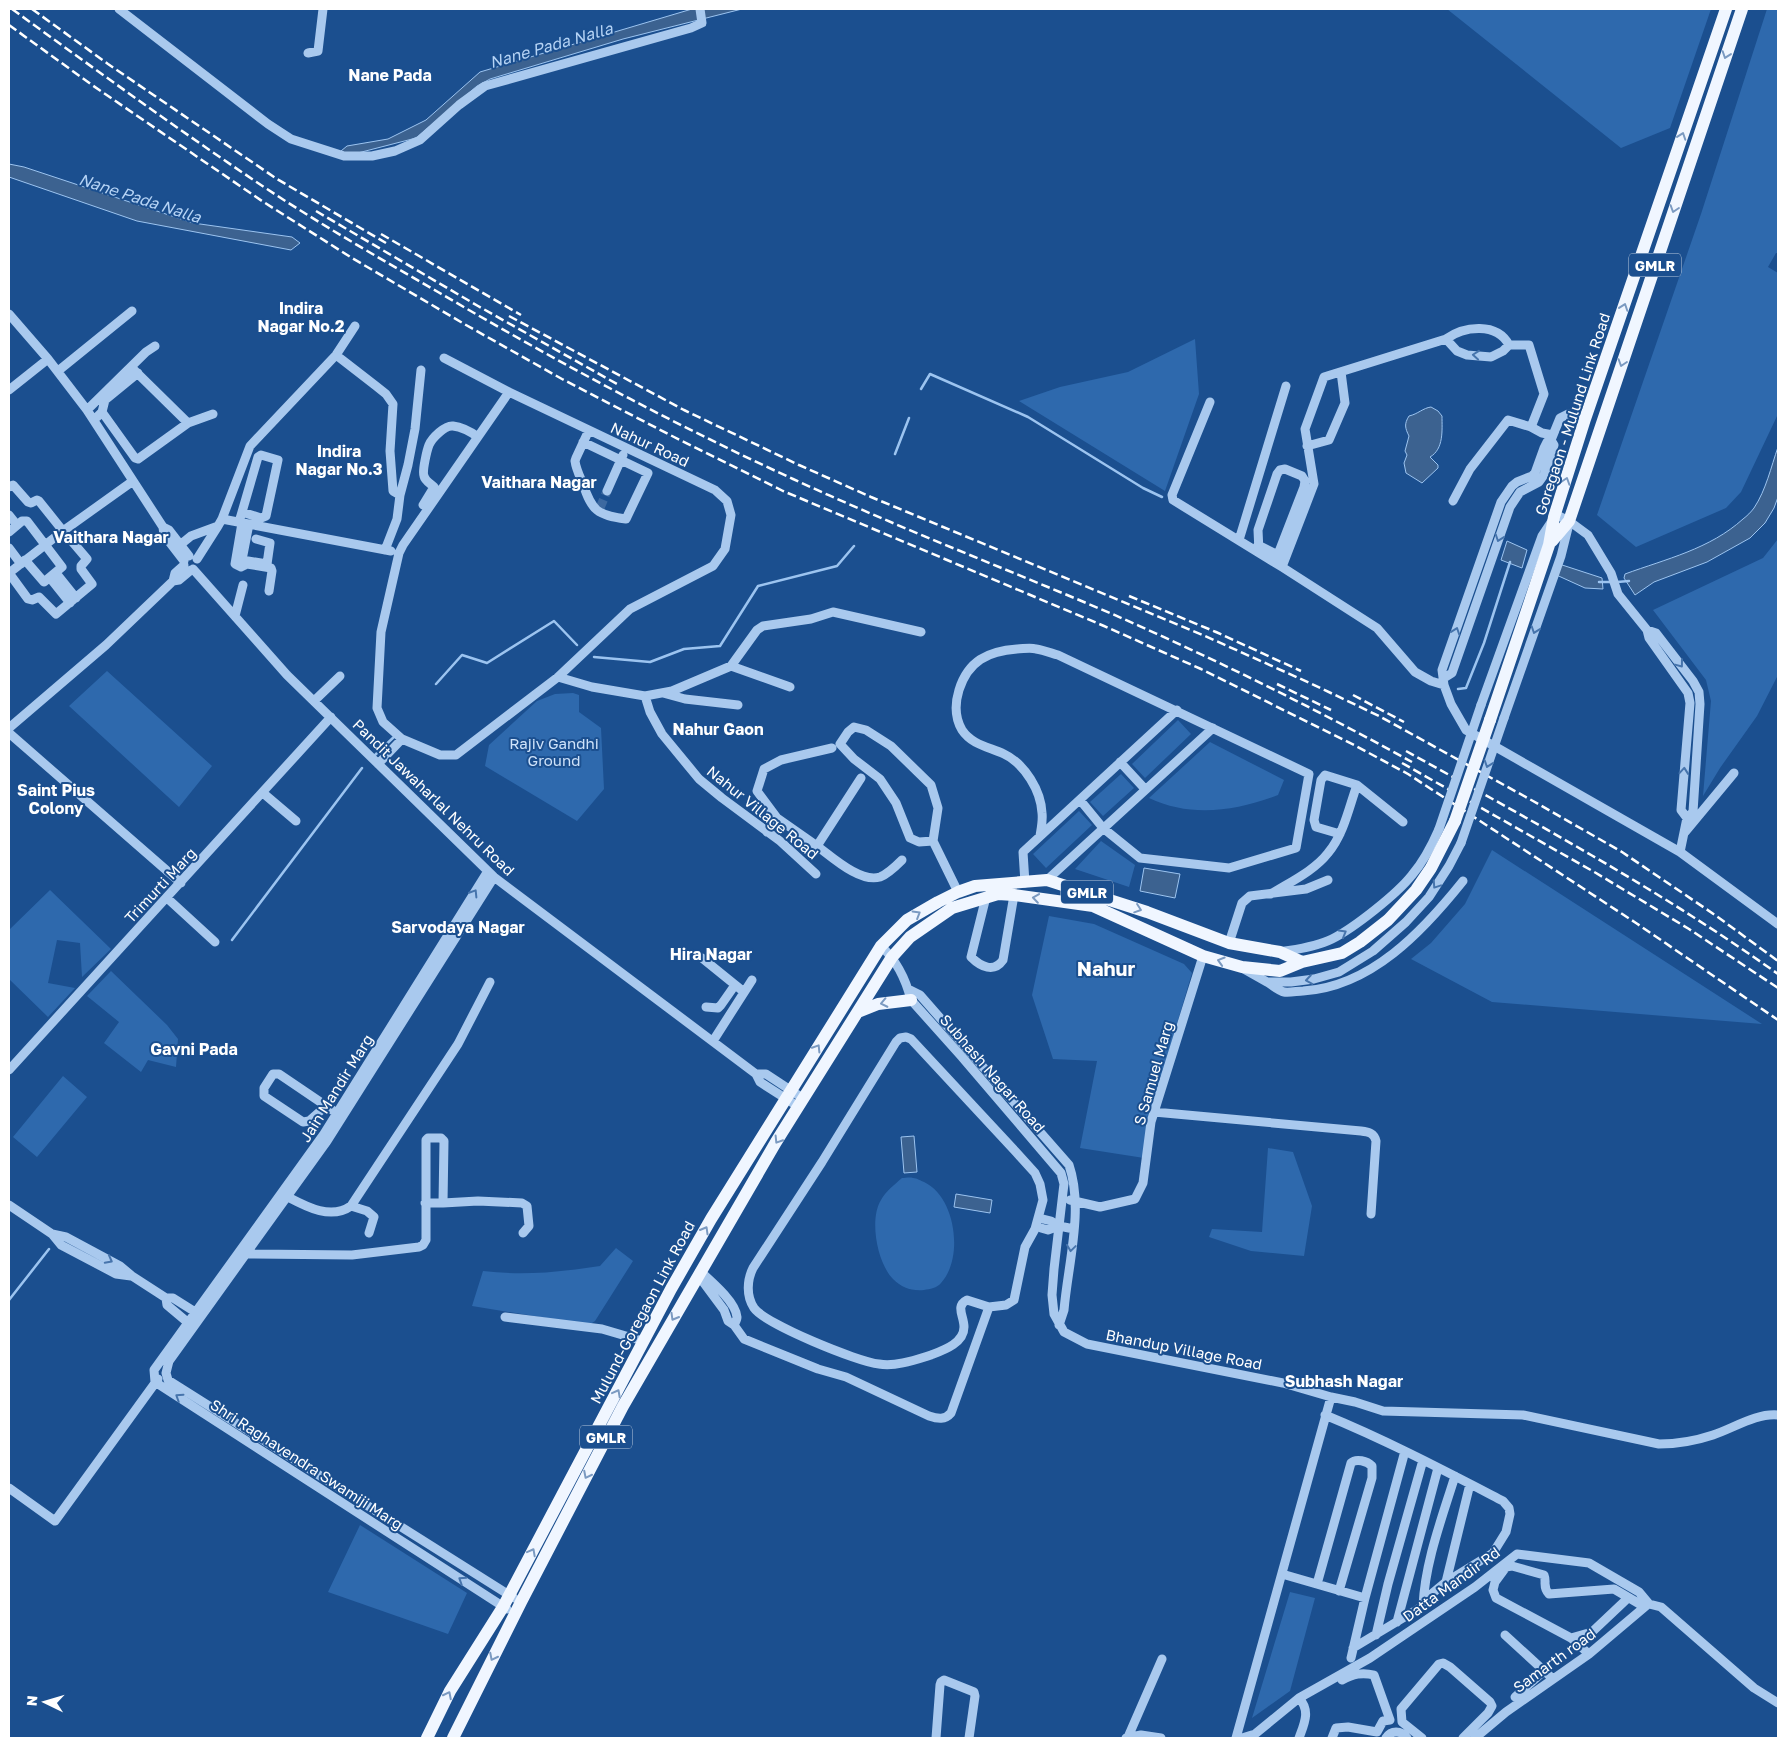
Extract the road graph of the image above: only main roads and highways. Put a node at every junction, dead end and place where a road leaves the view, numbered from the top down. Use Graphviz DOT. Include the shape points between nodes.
graph roads {
  1 [pos="1726,9"];
  2 [pos="1742,9"];
  3 [pos="1544,550"];
  4 [pos="1302,962"];
  5 [pos="909,995"];
  6 [pos="858,1012"];
  7 [pos="610,1417"];
  8 [pos="427,1738"];
  9 [pos="453,1738"];
  3 -- 1 [label="main road, Goregaon - Mulund Link Road / GMLR, one-way" via="1585,419"];
  2 -- 3 [label="main road, Goregaon - Mulund Link Road / GMLR, one-way" via="1569,521"];
  3 -- 4 [label="main road, bridge" via="1533,575 1456,821 1431,868 1388,920 1360,942 1342,953"];
  4 -- 6 [label="main road, GMLR, one-way" via="1280,970 1242,968 1203,956 1093,906 998,894 952,908 910,937 892,957"];
  7 -- 4 [label="main road, Mulund-Goregaon Link Road / GMLR, one-way" via="643,1341 711,1219 881,946 907,920 975,886 1047,880 1229,943 1280,952"];
  5 -- 6 [label="main road, one-way"];
  6 -- 7 [label="main road, Mulund-Goregaon Link Road / GMLR, one-way"];
  8 -- 7 [label="main road, Mulund-Goregaon Link Road / GMLR, one-way" via="450,1691 503,1607"];
  7 -- 9 [label="main road, Mulund-Goregaon Link Road / GMLR, one-way"];
}
